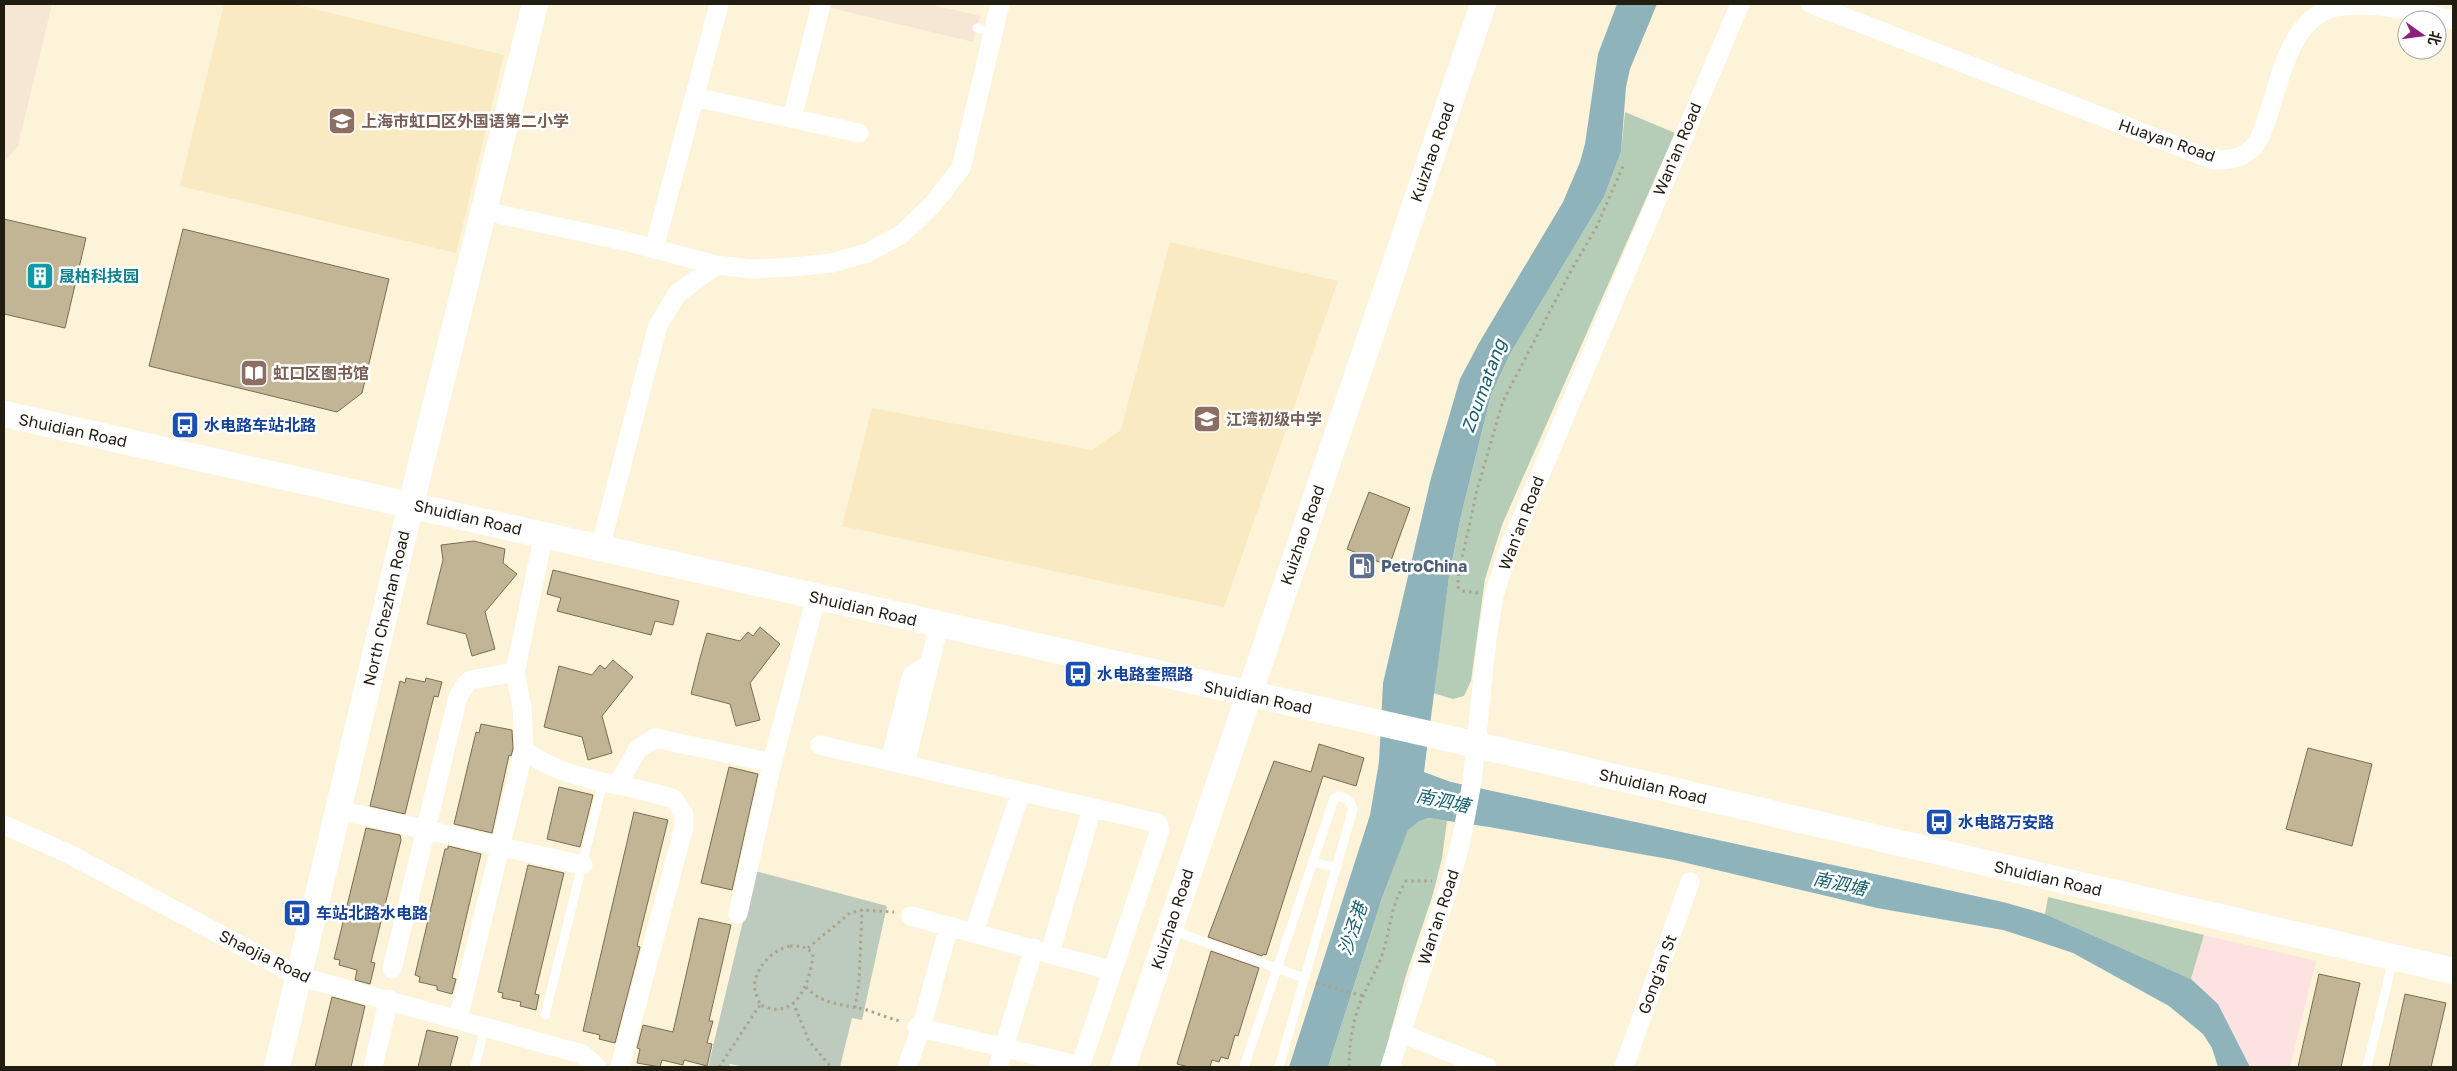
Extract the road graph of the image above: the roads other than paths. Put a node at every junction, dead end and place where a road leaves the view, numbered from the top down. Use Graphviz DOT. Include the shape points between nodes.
graph roads {
  1 [pos="535,4"];
  2 [pos="719,4"];
  3 [pos="1000,4"];
  4 [pos="1483,4"];
  5 [pos="1740,4"];
  6 [pos="1811,4"];
  7 [pos="821,5"];
  8 [pos="2453,20"];
  9 [pos="694,97"];
  10 [pos="792,118"];
  11 [pos="860,133"];
  12 [pos="484,212"];
  13 [pos="654,249"];
  14 [pos="716,265"];
  15 [pos="4,414"];
  16 [pos="411,504"];
  17 [pos="544,534"];
  18 [pos="600,548"];
  19 [pos="816,598"];
  20 [pos="939,625"];
  21 [pos="515,672"];
  22 [pos="1248,695"];
  23 [pos="820,745"];
  24 [pos="1476,745"];
  25 [pos="524,750"];
  26 [pos="772,763"];
  27 [pos="897,763"];
  28 [pos="610,783"];
  29 [pos="1021,792"];
  30 [pos="1089,806"];
  31 [pos="338,810"];
  32 [pos="4,826"];
  33 [pos="425,830"];
  34 [pos="500,846"];
  35 [pos="1313,862"];
  36 [pos="583,865"];
  37 [pos="1336,868"];
  38 [pos="1690,882"];
  39 [pos="738,914"];
  40 [pos="911,916"];
  41 [pos="948,926"];
  42 [pos="1169,929"];
  43 [pos="974,932"];
  44 [pos="1042,950"];
  45 [pos="2394,957"];
  46 [pos="1276,968"];
  47 [pos="392,969"];
  48 [pos="1113,971"];
  49 [pos="2453,971"];
  50 [pos="298,976"];
  51 [pos="1304,978"];
  52 [pos="389,999"];
  53 [pos="546,1015"];
  54 [pos="458,1019"];
  55 [pos="484,1027"];
  56 [pos="919,1028"];
  57 [pos="1400,1033"];
  58 [pos="1005,1048"];
  59 [pos="624,1066"];
  60 [pos="277,1067"];
  61 [pos="373,1067"];
  62 [pos="475,1067"];
  63 [pos="597,1067"];
  64 [pos="907,1067"];
  65 [pos="998,1067"];
  66 [pos="1080,1067"];
  67 [pos="1123,1067"];
  68 [pos="1244,1067"];
  69 [pos="1279,1067"];
  70 [pos="1390,1067"];
  71 [pos="1487,1067"];
  72 [pos="1624,1067"];
  73 [pos="2367,1067"];
  1 -- 12 [label="main road, North Chezhan Road"];
  2 -- 9 [label="street"];
  3 -- 14 [label="street" via="985,30 961,168 933,204 902,234 867,253 832,263 753,269"];
  4 -- 22 [label="main road, Kuizhao Road"];
  5 -- 24 [label="street, Wan'an Road" via="1509,548 1494,596"];
  6 -- 8 [label="street, Huayan Road" via="2213,160 2233,160 2250,150 2262,134 2290,50 2309,21 2335,7 2367,4"];
  7 -- 10 [label="street"];
  9 -- 10 [label="street"];
  9 -- 13 [label="street"];
  10 -- 11 [label="street"];
  12 -- 13 [label="street"];
  12 -- 16 [label="main road, North Chezhan Road"];
  13 -- 14 [label="street"];
  14 -- 18 [label="street" via="678,293 658,325"];
  15 -- 16 [label="main road, Shuidian Road"];
  16 -- 17 [label="main road, Shuidian Road"];
  16 -- 31 [label="main road, North Chezhan Road"];
  17 -- 18 [label="main road, Shuidian Road"];
  17 -- 21 [label="street"];
  18 -- 19 [label="main road, Shuidian Road"];
  19 -- 20 [label="main road, Shuidian Road"];
  19 -- 26 [label="street"];
  20 -- 22 [label="main road, Shuidian Road"];
  20 -- 27 [label="street" via="929,665 911,678"];
  21 -- 25 [label="street" via="522,707"];
  21 -- 33 [label="street" via="471,680 458,697"];
  22 -- 24 [label="main road, Shuidian Road"];
  22 -- 42 [label="main road, Kuizhao Road"];
  23 -- 27 [label="street"];
  24 -- 45 [label="main road, Shuidian Road"];
  24 -- 57 [label="street, Wan'an Road" via="1462,836 1450,883"];
  25 -- 28 [label="street" via="541,764"];
  25 -- 34 [label="street"];
  26 -- 28 [label="street" via="655,738 638,749"];
  26 -- 39 [label="street"];
  27 -- 29 [label="street"];
  28 -- 36 [label="lane"];
  28 -- 59 [label="street" via="674,799 684,814 684,827"];
  29 -- 30 [label="street"];
  29 -- 43 [label="street"];
  30 -- 44 [label="street" via="1090,812"];
  30 -- 48 [label="street" via="1158,823 1160,830"];
  31 -- 33 [label="street"];
  31 -- 50 [label="main road, North Chezhan Road"];
  32 -- 50 [label="street, Shaojia Road" via="67,853"];
  33 -- 34 [label="street"];
  33 -- 47 [label="street"];
  34 -- 36 [label="street"];
  34 -- 54 [label="street"];
  35 -- 37 [label="lane"];
  35 -- 37 [label="lane" via="1334,799 1338,796 1350,802 1353,809"];
  35 -- 46 [label="lane"];
  36 -- 53 [label="lane"];
  37 -- 51 [label="lane"];
  38 -- 72 [label="street, Gong'an St"];
  40 -- 41 [label="street"];
  41 -- 43 [label="street"];
  41 -- 56 [label="street"];
  42 -- 46 [label="lane"];
  42 -- 67 [label="main road, Kuizhao Road"];
  43 -- 44 [label="street"];
  44 -- 48 [label="street"];
  44 -- 58 [label="street"];
  45 -- 49 [label="main road, Shuidian Road"];
  45 -- 73 [label="lane"];
  46 -- 51 [label="lane"];
  46 -- 68 [label="lane"];
  48 -- 66 [label="street"];
  50 -- 52 [label="street, Shaojia Road"];
  50 -- 60 [label="main road, North Chezhan Road"];
  51 -- 69 [label="lane"];
  52 -- 54 [label="street, Shaojia Road"];
  52 -- 61 [label="street"];
  54 -- 55 [label="street, Shaojia Road"];
  55 -- 62 [label="lane"];
  55 -- 63 [label="street, Shaojia Road" via="582,1054"];
  56 -- 58 [label="street"];
  56 -- 64 [label="street"];
  57 -- 70 [label="street, Wan'an Road"];
  57 -- 71 [label="street"];
  58 -- 65 [label="street"];
  58 -- 66 [label="street"];
}
